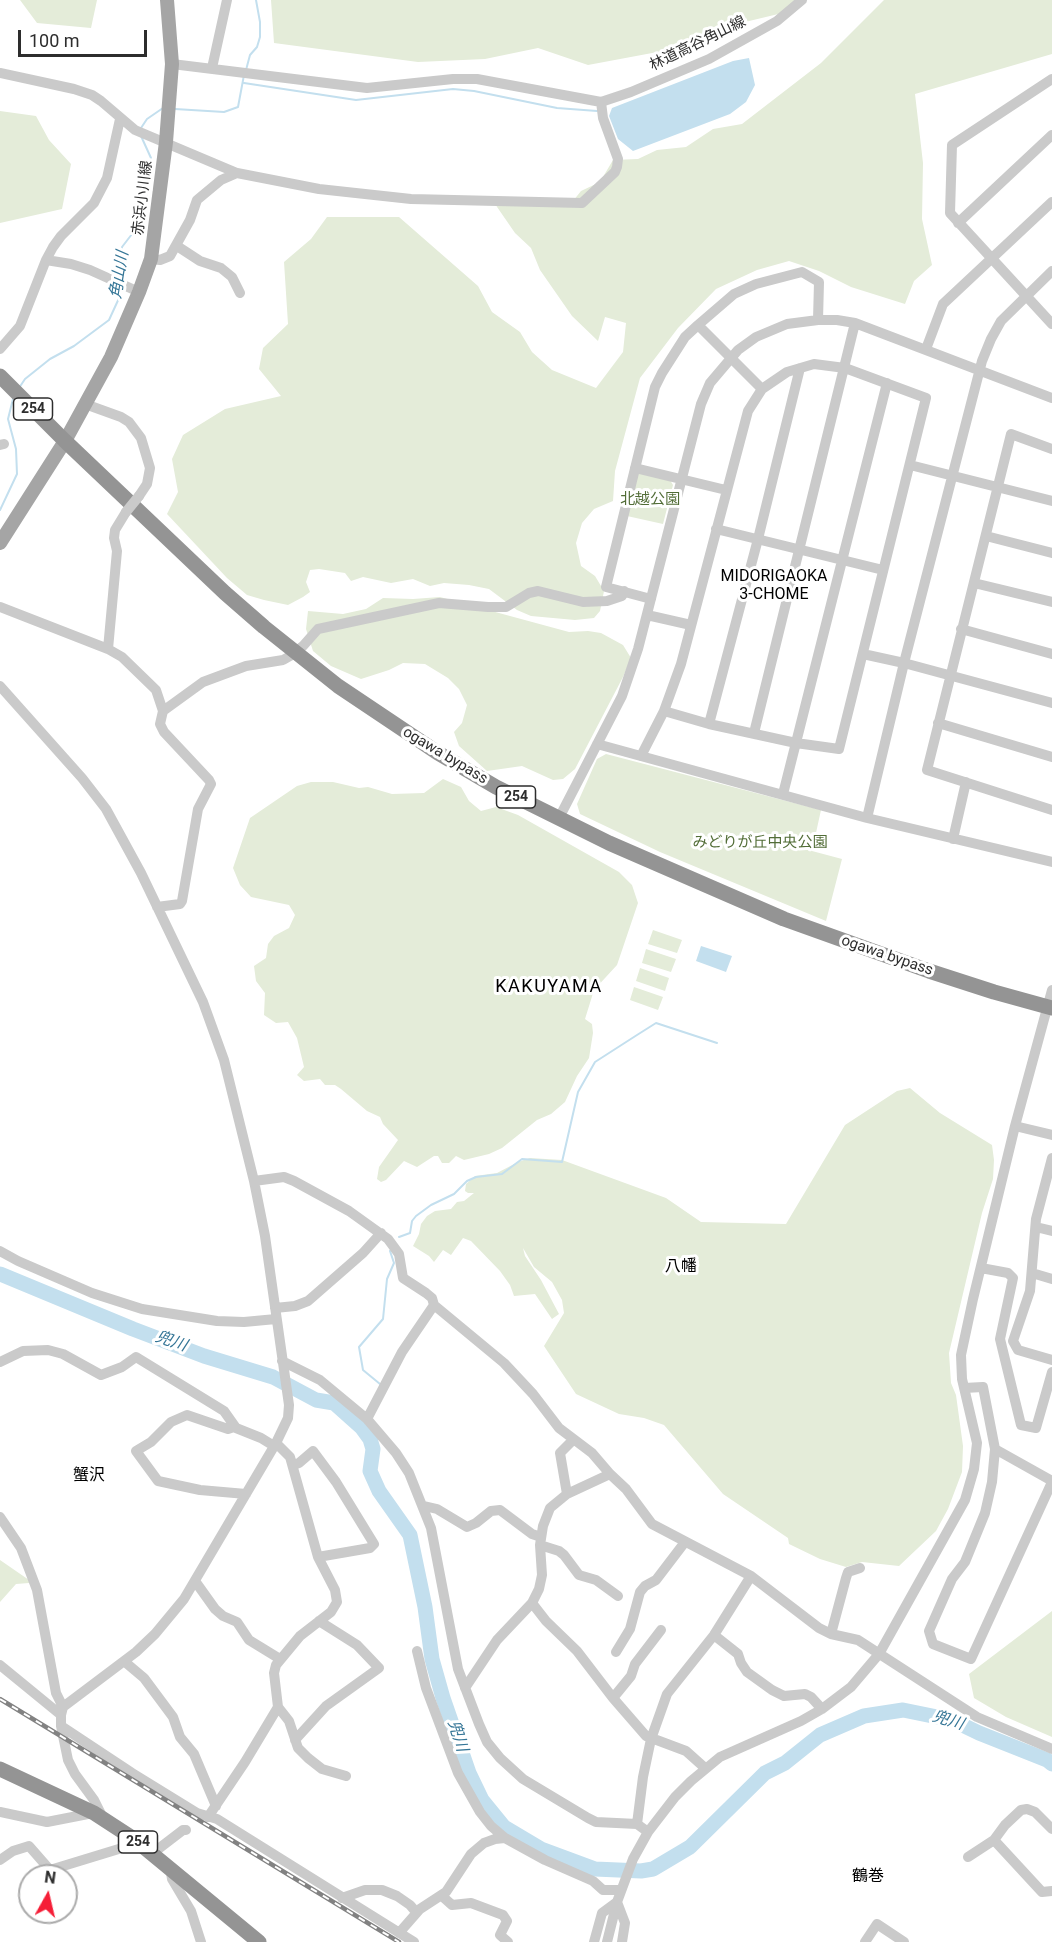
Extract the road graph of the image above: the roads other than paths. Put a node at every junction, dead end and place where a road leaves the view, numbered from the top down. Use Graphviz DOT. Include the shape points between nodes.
graph roads {
  1 [pos="167,0"];
  2 [pos="227,0"];
  3 [pos="802,0"];
  4 [pos="172,64"];
  5 [pos="212,68"];
  6 [pos="0,73"];
  7 [pos="1052,79"];
  8 [pos="601,102"];
  9 [pos="120,119"];
  10 [pos="1052,135"];
  11 [pos="166,142"];
  12 [pos="237,173"];
  13 [pos="1052,202"];
  14 [pos="958,223"];
  15 [pos="177,246"];
  16 [pos="151,259"];
  17 [pos="46,260"];
  18 [pos="992,260"];
  19 [pos="1052,271"];
  20 [pos="140,292"];
  21 [pos="240,293"];
  22 [pos="1025,296"];
  23 [pos="818,320"];
  24 [pos="855,323"];
  25 [pos="1052,324"];
  26 [pos="698,325"];
  27 [pos="20,326"];
  28 [pos="0,339"];
  29 [pos="0,349"];
  30 [pos="926,349"];
  31 [pos="731,357"];
  32 [pos="800,368"];
  33 [pos="845,368"];
  34 [pos="979,370"];
  35 [pos="0,376"];
  36 [pos="887,383"];
  37 [pos="762,389"];
  38 [pos="1052,398"];
  39 [pos="85,404"];
  40 [pos="65,441"];
  41 [pos="1052,449"];
  42 [pos="910,465"];
  43 [pos="635,468"];
  44 [pos="952,477"];
  45 [pos="681,479"];
  46 [pos="998,487"];
  47 [pos="726,490"];
  48 [pos="1052,501"];
  49 [pos="717,529"];
  50 [pos="986,536"];
  51 [pos="758,539"];
  52 [pos="0,543"];
  53 [pos="800,550"];
  54 [pos="1052,552"];
  55 [pos="843,560"];
  56 [pos="883,570"];
  57 [pos="974,583"];
  58 [pos="624,591"];
  59 [pos="651,599"];
  60 [pos="1052,602"];
  61 [pos="0,607"];
  62 [pos="647,615"];
  63 [pos="691,625"];
  64 [pos="961,629"];
  65 [pos="108,649"];
  66 [pos="295,652"];
  67 [pos="862,654"];
  68 [pos="1052,654"];
  69 [pos="904,663"];
  70 [pos="949,676"];
  71 [pos="0,686"];
  72 [pos="1052,703"];
  73 [pos="163,711"];
  74 [pos="664,711"];
  75 [pos="938,723"];
  76 [pos="710,724"];
  77 [pos="754,733"];
  78 [pos="796,743"];
  79 [pos="597,744"];
  80 [pos="641,756"];
  81 [pos="1052,757"];
  82 [pos="966,782"];
  83 [pos="783,794"];
  84 [pos="1052,810"];
  85 [pos="559,818"];
  86 [pos="867,818"];
  87 [pos="953,839"];
  88 [pos="1052,862"];
  89 [pos="157,907"];
  90 [pos="1052,990"];
  91 [pos="1050,1008"];
  92 [pos="1015,1126"];
  93 [pos="1052,1136"];
  94 [pos="1052,1158"];
  95 [pos="254,1181"];
  96 [pos="1049,1182"];
  97 [pos="1036,1227"];
  98 [pos="1052,1231"];
  99 [pos="381,1233"];
  100 [pos="0,1251"];
  101 [pos="981,1268"];
  102 [pos="1032,1273"];
  103 [pos="1052,1278"];
  104 [pos="434,1305"];
  105 [pos="275,1314"];
  106 [pos="282,1360"];
  107 [pos="1052,1360"];
  108 [pos="0,1362"];
  109 [pos="1052,1372"];
  110 [pos="964,1388"];
  111 [pos="368,1419"];
  112 [pos="234,1427"];
  113 [pos="573,1440"];
  114 [pos="275,1444"];
  115 [pos="995,1449"];
  116 [pos="293,1465"];
  117 [pos="610,1474"];
  118 [pos="1052,1482"];
  119 [pos="246,1494"];
  120 [pos="567,1494"];
  121 [pos="424,1506"];
  122 [pos="0,1516"];
  123 [pos="540,1541"];
  124 [pos="685,1542"];
  125 [pos="318,1557"];
  126 [pos="860,1568"];
  127 [pos="751,1576"];
  128 [pos="195,1581"];
  129 [pos="618,1596"];
  130 [pos="532,1603"];
  131 [pos="320,1621"];
  132 [pos="661,1630"];
  133 [pos="831,1634"];
  134 [pos="714,1635"];
  135 [pos="417,1651"];
  136 [pos="616,1652"];
  137 [pos="879,1654"];
  138 [pos="280,1659"];
  139 [pos="125,1662"];
  140 [pos="0,1665"];
  141 [pos="465,1688"];
  142 [pos="612,1698"];
  143 [pos="278,1707"];
  144 [pos="822,1709"];
  145 [pos="62,1716"];
  146 [pos="651,1739"];
  147 [pos="295,1740"];
  148 [pos="1052,1749"];
  149 [pos="705,1768"];
  150 [pos="0,1769"];
  151 [pos="346,1776"];
  152 [pos="216,1806"];
  153 [pos="0,1812"];
  154 [pos="98,1816"];
  155 [pos="208,1818"];
  156 [pos="637,1824"];
  157 [pos="1052,1829"];
  158 [pos="186,1830"];
  159 [pos="647,1834"];
  160 [pos="505,1838"];
  161 [pos="134,1839"];
  162 [pos="994,1840"];
  163 [pos="153,1853"];
  164 [pos="968,1857"];
  165 [pos="0,1860"];
  166 [pos="170,1867"];
  167 [pos="621,1890"];
  168 [pos="1052,1891"];
  169 [pos="442,1896"];
  170 [pos="342,1898"];
  171 [pos="617,1902"];
  172 [pos="416,1912"];
  173 [pos="399,1933"];
  174 [pos="201,1942"];
  175 [pos="259,1942"];
  176 [pos="414,1942"];
  177 [pos="508,1942"];
  178 [pos="594,1942"];
  179 [pos="607,1942"];
  180 [pos="622,1942"];
  181 [pos="865,1942"];
  182 [pos="904,1942"];
  1 -- 4 [label="main road, 赤浜小川線"];
  2 -- 5 [label="street"];
  3 -- 8 [label="street, 林道高谷角山線" via="777,21 709,59"];
  4 -- 5 [label="street"];
  4 -- 11 [label="main road, 赤浜小川線"];
  5 -- 8 [label="street" via="367,88 477,79"];
  6 -- 9 [label="street" via="92,95"];
  7 -- 14 [label="street" via="952,145 950,213"];
  8 -- 12 [label="street" via="617,167 582,203 411,199 319,189"];
  9 -- 11 [label="street" via="135,130"];
  9 -- 17 [label="street" via="107,178 94,203 61,236"];
  10 -- 14 [label="street"];
  11 -- 12 [label="street"];
  11 -- 16 [label="main road, 赤浜小川線"];
  12 -- 15 [label="street" via="221,180 197,201"];
  13 -- 18 [label="street"];
  14 -- 18 [label="street"];
  15 -- 16 [label="street" via="166,259"];
  15 -- 21 [label="street" via="200,261 221,268 232,277"];
  16 -- 20 [label="main road, 赤浜小川線"];
  17 -- 20 [label="street" via="71,264"];
  17 -- 27 [label="street"];
  18 -- 22 [label="street"];
  18 -- 30 [label="street" via="943,304"];
  19 -- 22 [label="street"];
  20 -- 39 [label="main road, 赤浜小川線"];
  22 -- 25 [label="street"];
  22 -- 34 [label="street" via="1001,321"];
  23 -- 24 [label="street"];
  23 -- 26 [label="street" via="819,282 802,272 734,294"];
  23 -- 31 [label="street" via="795,322 756,337"];
  24 -- 30 [label="street"];
  24 -- 33 [label="street"];
  26 -- 31 [label="street"];
  26 -- 43 [label="street" via="685,337 654,387"];
  27 -- 28 [label="street" via="14,326"];
  27 -- 29 [label="street"];
  30 -- 34 [label="street"];
  31 -- 37 [label="street"];
  31 -- 45 [label="street" via="710,383 701,404"];
  32 -- 33 [label="street" via="814,364"];
  32 -- 37 [label="street"];
  32 -- 51 [label="street"];
  33 -- 36 [label="street"];
  33 -- 53 [label="street"];
  34 -- 38 [label="street"];
  34 -- 44 [label="street"];
  35 -- 40 [label="highway, ogawa bypass / 254"];
  36 -- 42 [label="street" via="926,398"];
  36 -- 55 [label="street"];
  37 -- 47 [label="street" via="748,411"];
  39 -- 40 [label="main road, 赤浜小川線"];
  39 -- 65 [label="street, bridge" via="129,422 141,438 150,468 147,484 119,522 114,538 117,551"];
  40 -- 52 [label="main road, 赤浜小川線"];
  40 -- 66 [label="highway, ogawa bypass / 254" via="225,592"];
  41 -- 46 [label="street" via="1011,434"];
  42 -- 44 [label="street"];
  42 -- 56 [label="street"];
  43 -- 45 [label="street"];
  43 -- 58 [label="street" via="606,587"];
  44 -- 46 [label="street"];
  44 -- 69 [label="street"];
  45 -- 47 [label="street"];
  45 -- 59 [label="street"];
  46 -- 48 [label="street"];
  46 -- 50 [label="street"];
  47 -- 49 [label="street"];
  49 -- 51 [label="street"];
  49 -- 63 [label="street"];
  50 -- 54 [label="street"];
  50 -- 57 [label="street"];
  51 -- 53 [label="street"];
  51 -- 76 [label="street"];
  53 -- 55 [label="street"];
  53 -- 77 [label="street"];
  55 -- 56 [label="street"];
  55 -- 78 [label="street"];
  56 -- 67 [label="street"];
  57 -- 60 [label="street"];
  57 -- 64 [label="street"];
  58 -- 59 [label="street"];
  58 -- 66 [label="street" via="622,596 607,601 583,603 538,591 529,592 506,607 439,603 318,629"];
  59 -- 62 [label="street"];
  61 -- 65 [label="street"];
  62 -- 63 [label="street"];
  62 -- 79 [label="street" via="622,696"];
  63 -- 74 [label="street"];
  64 -- 68 [label="street"];
  64 -- 70 [label="street"];
  65 -- 73 [label="street" via="122,657 156,690"];
  66 -- 73 [label="street" via="283,660 246,666 203,682"];
  66 -- 85 [label="highway, ogawa bypass / 254" via="438,753"];
  67 -- 69 [label="street"];
  67 -- 78 [label="street" via="838,749"];
  69 -- 70 [label="street"];
  69 -- 86 [label="street"];
  70 -- 72 [label="street"];
  70 -- 75 [label="street"];
  71 -- 89 [label="street" via="106,809"];
  73 -- 89 [label="street" via="160,724 164,732 211,783 198,809 182,901"];
  74 -- 76 [label="street"];
  74 -- 80 [label="street"];
  75 -- 81 [label="street"];
  75 -- 82 [label="street" via="927,770"];
  76 -- 77 [label="street"];
  77 -- 78 [label="street"];
  78 -- 83 [label="street"];
  79 -- 80 [label="street"];
  79 -- 85 [label="street"];
  80 -- 83 [label="street"];
  82 -- 84 [label="street"];
  82 -- 87 [label="street"];
  83 -- 86 [label="street"];
  85 -- 91 [label="highway, ogawa bypass / 254" via="784,919 929,971"];
  86 -- 87 [label="street"];
  87 -- 88 [label="street"];
  89 -- 95 [label="street" via="195,982 220,1045"];
  90 -- 91 [label="street"];
  91 -- 92 [label="street"];
  92 -- 93 [label="street"];
  92 -- 101 [label="street"];
  94 -- 96 [label="street"];
  95 -- 99 [label="street" via="284,1177 294,1181 349,1210"];
  95 -- 105 [label="street" via="266,1236"];
  96 -- 97 [label="street"];
  97 -- 98 [label="street"];
  97 -- 102 [label="street"];
  99 -- 104 [label="street" via="396,1246 403,1278 432,1298"];
  99 -- 105 [label="street" via="308,1301"];
  100 -- 105 [label="street" via="92,1293 142,1309 243,1322"];
  101 -- 109 [label="street" via="1013,1278 1000,1339 1021,1425 1036,1428"];
  101 -- 110 [label="street" via="961,1355"];
  102 -- 103 [label="street"];
  102 -- 107 [label="street" via="1013,1341 1018,1350"];
  104 -- 111 [label="street" via="402,1352"];
  104 -- 113 [label="street" via="504,1363"];
  105 -- 106 [label="street"];
  106 -- 111 [label="street" via="320,1380"];
  106 -- 114 [label="street" via="290,1405"];
  108 -- 112 [label="street" via="23,1351 48,1350 70,1357 101,1375 136,1357 224,1411"];
  110 -- 115 [label="street" via="983,1387"];
  110 -- 137 [label="street" via="977,1443 965,1500"];
  111 -- 121 [label="street" via="409,1473"];
  112 -- 114 [label="street"];
  112 -- 119 [label="street" via="228,1429 187,1415 171,1422 136,1451 158,1481"];
  113 -- 117 [label="street" via="592,1453"];
  113 -- 120 [label="street" via="560,1453"];
  114 -- 116 [label="street" via="286,1451"];
  114 -- 119 [label="street"];
  115 -- 118 [label="street"];
  115 -- 118 [label="street" via="985,1513 929,1631 933,1644 971,1659"];
  116 -- 125 [label="street"];
  116 -- 125 [label="street" via="313,1450 374,1544"];
  117 -- 120 [label="street"];
  117 -- 124 [label="street" via="652,1524"];
  119 -- 128 [label="street"];
  120 -- 123 [label="street" via="547,1514"];
  121 -- 123 [label="street" via="437,1509 467,1527 491,1511 500,1510"];
  121 -- 141 [label="street"];
  122 -- 145 [label="street" via="21,1548 37,1590"];
  123 -- 129 [label="street" via="564,1555 579,1575 604,1584"];
  123 -- 130 [label="street" via="542,1575"];
  124 -- 127 [label="street"];
  124 -- 136 [label="street" via="656,1580 640,1592 630,1629"];
  125 -- 131 [label="street" via="337,1602"];
  126 -- 133 [label="street" via="848,1572"];
  127 -- 133 [label="street"];
  127 -- 134 [label="street"];
  128 -- 138 [label="street" via="216,1609 237,1622 249,1640"];
  128 -- 139 [label="street" via="170,1616"];
  130 -- 141 [label="street" via="503,1632"];
  130 -- 142 [label="street" via="577,1651"];
  131 -- 138 [label="street"];
  131 -- 147 [label="street" via="357,1645 379,1668 326,1706"];
  132 -- 142 [label="street" via="633,1668 632,1676"];
  133 -- 137 [label="street" via="858,1640"];
  134 -- 144 [label="street" via="738,1654 747,1672 772,1690 783,1696 805,1694"];
  134 -- 146 [label="street" via="667,1694"];
  135 -- 160 [label="street" via="429,1697 458,1773 480,1812"];
  137 -- 144 [label="street" via="851,1687"];
  137 -- 148 [label="street" via="977,1717"];
  138 -- 143 [label="street" via="274,1673"];
  139 -- 145 [label="street"];
  139 -- 152 [label="street" via="144,1678 173,1717"];
  140 -- 145 [label="street"];
  141 -- 156 [label="street" via="487,1742 523,1779 596,1822"];
  142 -- 146 [label="street"];
  143 -- 147 [label="street" via="289,1721"];
  143 -- 152 [label="street"];
  144 -- 149 [label="street"];
  145 -- 154 [label="street" via="72,1768 94,1800"];
  145 -- 155 [label="street" via="132,1773"];
  146 -- 149 [label="street" via="686,1751"];
  146 -- 156 [label="street"];
  147 -- 151 [label="street" via="298,1748 322,1769"];
  149 -- 159 [label="street" via="675,1797"];
  150 -- 154 [label="highway, 254"];
  152 -- 155 [label="street"];
  153 -- 154 [label="street" via="47,1822"];
  154 -- 161 [label="highway, 254"];
  155 -- 170 [label="street" via="217,1819"];
  156 -- 159 [label="street"];
  157 -- 162 [label="street" via="1035,1812 1026,1809 1005,1825"];
  158 -- 163 [label="street"];
  159 -- 167 [label="street"];
  160 -- 167 [label="street" via="593,1881 603,1890"];
  160 -- 169 [label="street" via="491,1839 478,1848"];
  161 -- 163 [label="highway, 254"];
  161 -- 165 [label="street" via="122,1848 50,1870 29,1845"];
  162 -- 164 [label="street"];
  162 -- 168 [label="street" via="1042,1892"];
  163 -- 166 [label="highway, 254"];
  166 -- 174 [label="street"];
  166 -- 175 [label="highway, 254"];
  167 -- 171 [label="street"];
  169 -- 172 [label="street"];
  169 -- 177 [label="street" via="452,1905 471,1903 503,1915 507,1921 500,1935"];
  170 -- 172 [label="street" via="365,1890 382,1890 397,1896"];
  170 -- 173 [label="street"];
  171 -- 178 [label="street" via="602,1913"];
  171 -- 179 [label="street"];
  171 -- 180 [label="street" via="625,1923"];
  172 -- 173 [label="street"];
  173 -- 176 [label="street"];
  181 -- 182 [label="street" via="876,1924"];
}
